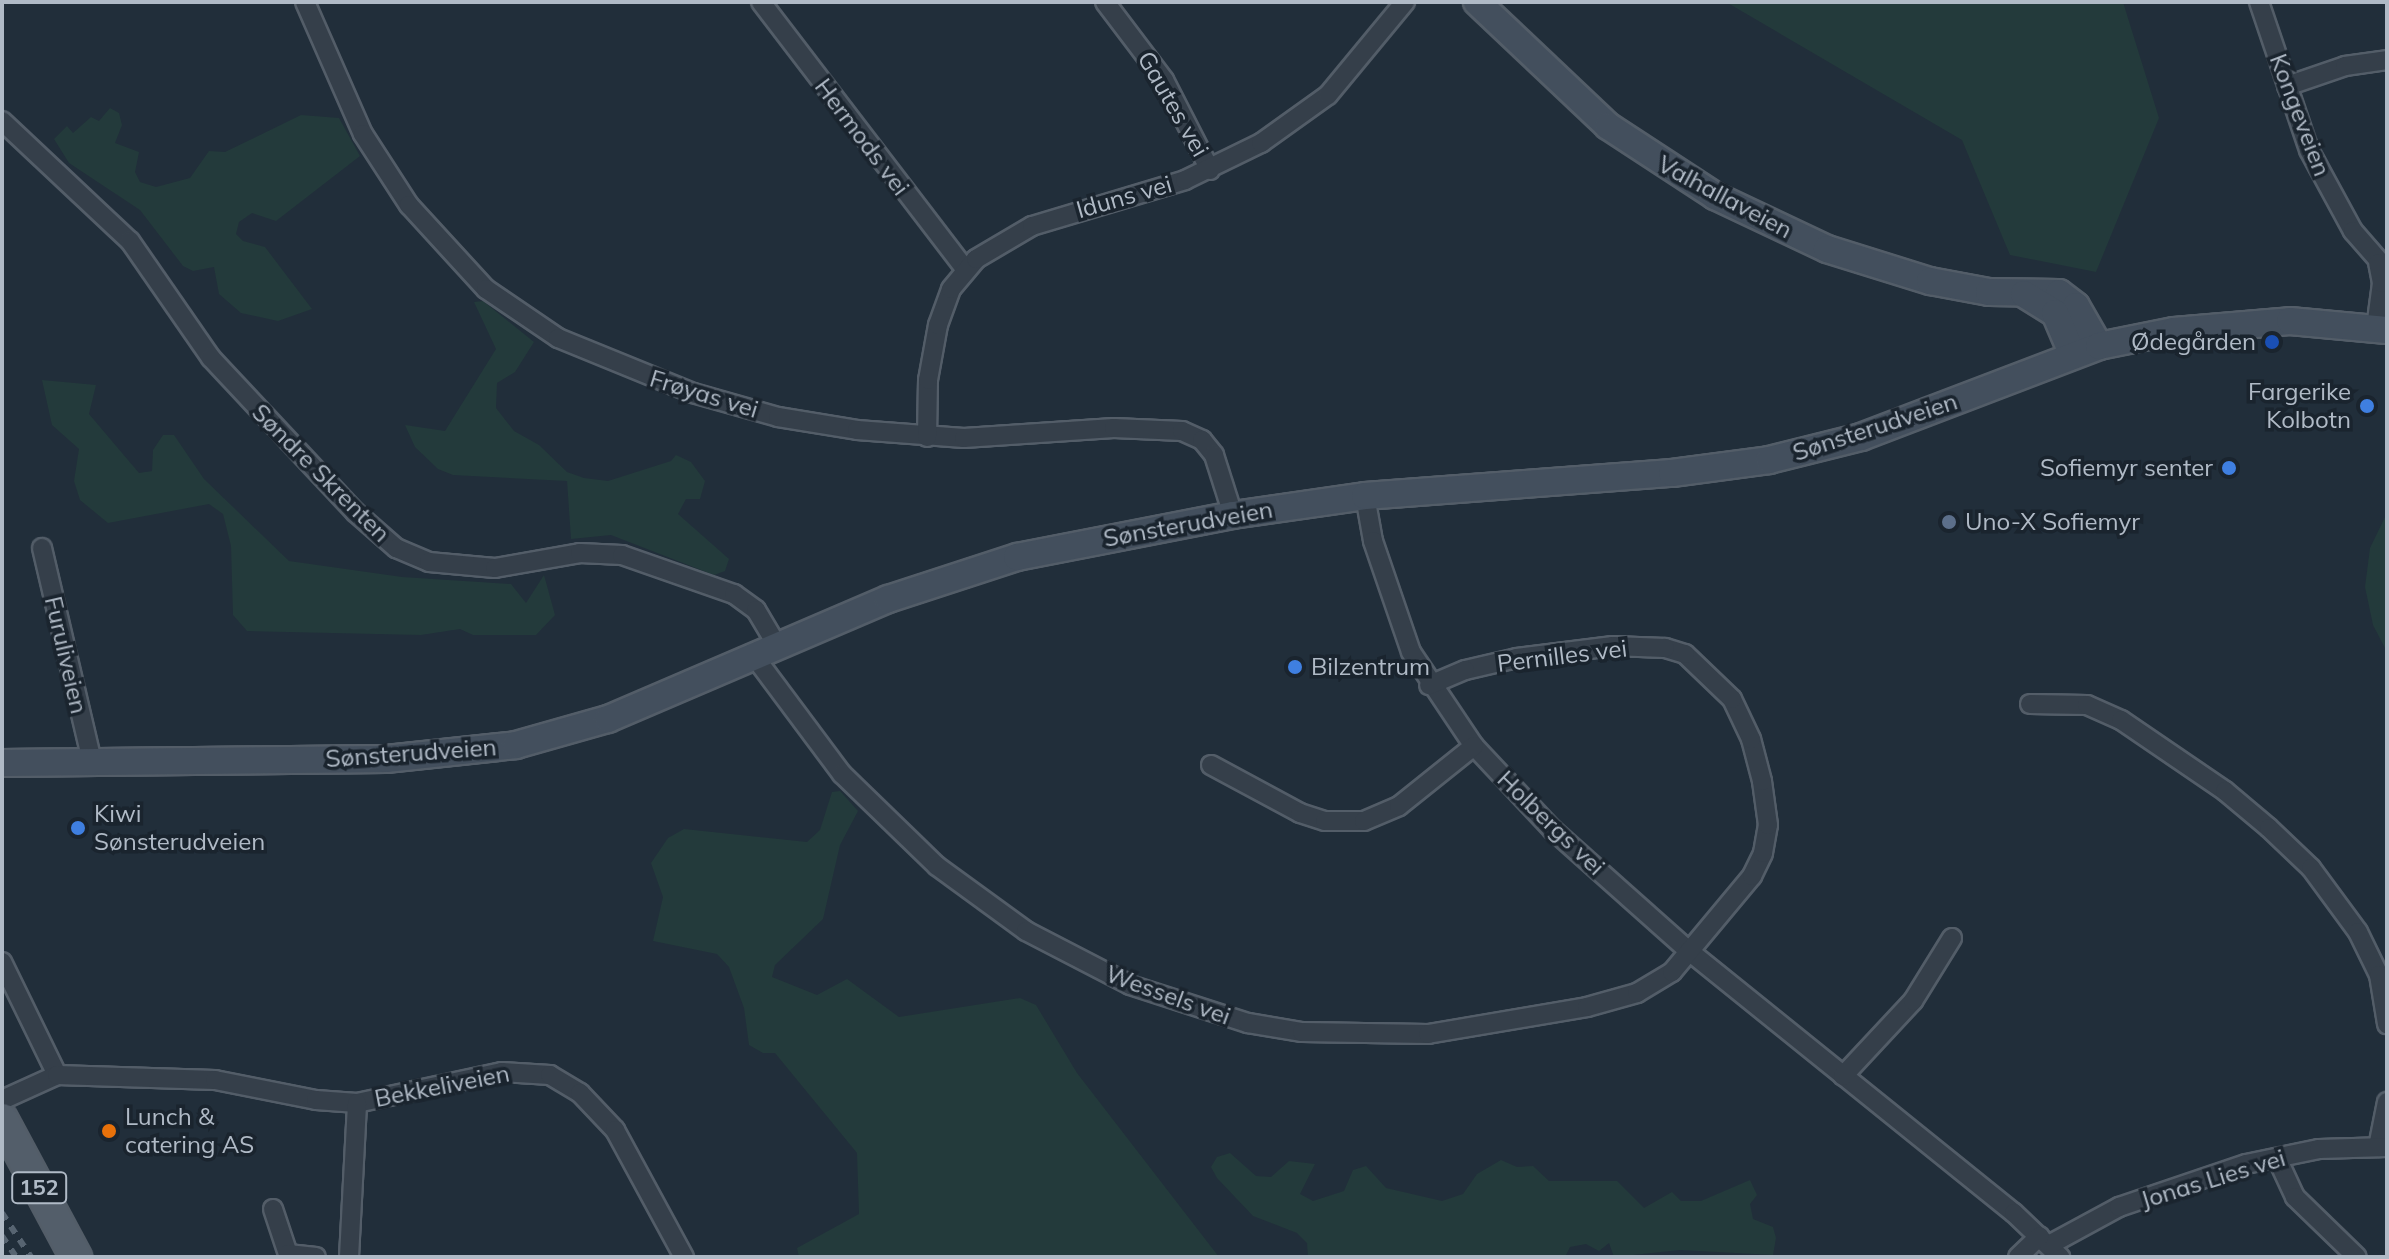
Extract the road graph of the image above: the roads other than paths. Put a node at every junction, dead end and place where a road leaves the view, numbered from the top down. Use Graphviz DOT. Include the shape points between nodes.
graph roads {
  1 [pos="305,2"];
  2 [pos="761,2"];
  3 [pos="1105,2"];
  4 [pos="1405,2"];
  5 [pos="1477,2"];
  6 [pos="2259,2"];
  7 [pos="2387,60"];
  8 [pos="2287,86"];
  9 [pos="2,121"];
  10 [pos="1210,170"];
  11 [pos="2382,266"];
  12 [pos="966,270"];
  13 [pos="2024,294"];
  14 [pos="2382,329"];
  15 [pos="2099,346"];
  16 [pos="2073,355"];
  17 [pos="927,437"];
  18 [pos="1365,496"];
  19 [pos="1233,515"];
  20 [pos="42,548"];
  21 [pos="766,652"];
  22 [pos="1429,685"];
  23 [pos="2030,704"];
  24 [pos="1474,746"];
  25 [pos="92,762"];
  26 [pos="2,763"];
  27 [pos="1211,765"];
  28 [pos="1952,938"];
  29 [pos="1689,951"];
  30 [pos="2,962"];
  31 [pos="2387,1024"];
  32 [pos="57,1075"];
  33 [pos="1843,1076"];
  34 [pos="2,1100"];
  35 [pos="2387,1102"];
  36 [pos="357,1103"];
  37 [pos="2,1119"];
  38 [pos="2382,1147"];
  39 [pos="2277,1158"];
  40 [pos="273,1209"];
  41 [pos="2050,1246"];
  42 [pos="76,1257"];
  43 [pos="316,1257"];
  44 [pos="349,1257"];
  45 [pos="684,1257"];
  46 [pos="2018,1257"];
  47 [pos="2357,1257"];
  1 -- 17 [label="street, Frøyas vei" via="336,79 386,173 443,245 506,306 586,351 693,393 810,423"];
  2 -- 12 [label="street, Hermods vei"];
  3 -- 10 [label="street, Gautes vei" via="1164,80"];
  4 -- 10 [label="street, Iduns vei" via="1321,101 1271,137"];
  5 -- 13 [label="main road, Valhallaveien" via="1608,126 1715,196 1801,238 1880,267 1953,287"];
  6 -- 8 [label="street, Kongeveien"];
  7 -- 8 [label="street" via="2345,66"];
  8 -- 11 [label="street, Kongeveien" via="2315,163 2348,224"];
  9 -- 21 [label="street, Søndre Skrenten" via="130,241 211,358 347,504 396,548 429,562 495,568 580,553 622,555 734,594 756,610"];
  10 -- 12 [label="street, Iduns vei" via="1032,226 988,250"];
  11 -- 14 [label="street, Kongeveien"];
  12 -- 17 [label="street, Iduns vei" via="951,289 933,342"];
  13 -- 15 [label="main road, Valhallaveien" via="2047,290 2069,299"];
  13 -- 16 [label="main road, Valhallaveien" via="2055,313"];
  14 -- 15 [label="main road, Sønsterudveien" via="2253,322"];
  15 -- 16 [label="main road, Sønsterudveien"];
  16 -- 18 [label="main road, Sønsterudveien" via="1861,437 1787,457 1672,473"];
  17 -- 19 [label="street, Frøyas vei" via="1142,427 1189,433 1214,455"];
  18 -- 19 [label="main road, Sønsterudveien"];
  18 -- 22 [label="street, Holbergs vei" via="1396,618"];
  19 -- 21 [label="main road, Sønsterudveien" via="967,571"];
  20 -- 25 [label="street, Furuliveien"];
  21 -- 25 [label="main road, Sønsterudveien" via="595,724 481,751 386,759"];
  21 -- 29 [label="street, Wessels vei" via="842,774 937,866 1026,931 1088,965 1203,1010 1302,1032 1428,1034 1637,993 1672,972"];
  22 -- 24 [label="street, Holbergs vei"];
  22 -- 29 [label="street, Pernilles vei" via="1517,658 1613,646 1685,654 1712,678 1732,699 1751,739 1768,825 1752,876"];
  23 -- 31 [label="street" via="2087,705 2121,720 2215,783 2269,828 2311,868 2358,932 2379,975"];
  24 -- 27 [label="street" via="1399,806 1364,821 1325,821 1300,813"];
  24 -- 29 [label="street, Holbergs vei" via="1553,830"];
  25 -- 26 [label="main road, Sønsterudveien"];
  28 -- 33 [label="street" via="1913,1001"];
  29 -- 33 [label="street, Holbergs vei"];
  30 -- 32 [label="street"];
  32 -- 34 [label="street, Bekkeliveien"];
  32 -- 36 [label="street, Bekkeliveien" via="215,1080"];
  33 -- 41 [label="street, Holbergs vei"];
  35 -- 38 [label="street"];
  36 -- 44 [label="street"];
  36 -- 45 [label="street, Bekkeliveien" via="502,1072 523,1070 563,1081 615,1130"];
  37 -- 42 [label="main road, 152"];
  38 -- 39 [label="street, Jonas Lies vei"];
  39 -- 41 [label="street, Jonas Lies vei" via="2119,1207"];
  39 -- 47 [label="street" via="2295,1197"];
  40 -- 43 [label="street" via="288,1254"];
  41 -- 46 [label="street, Jonas Lies vei"];
}
